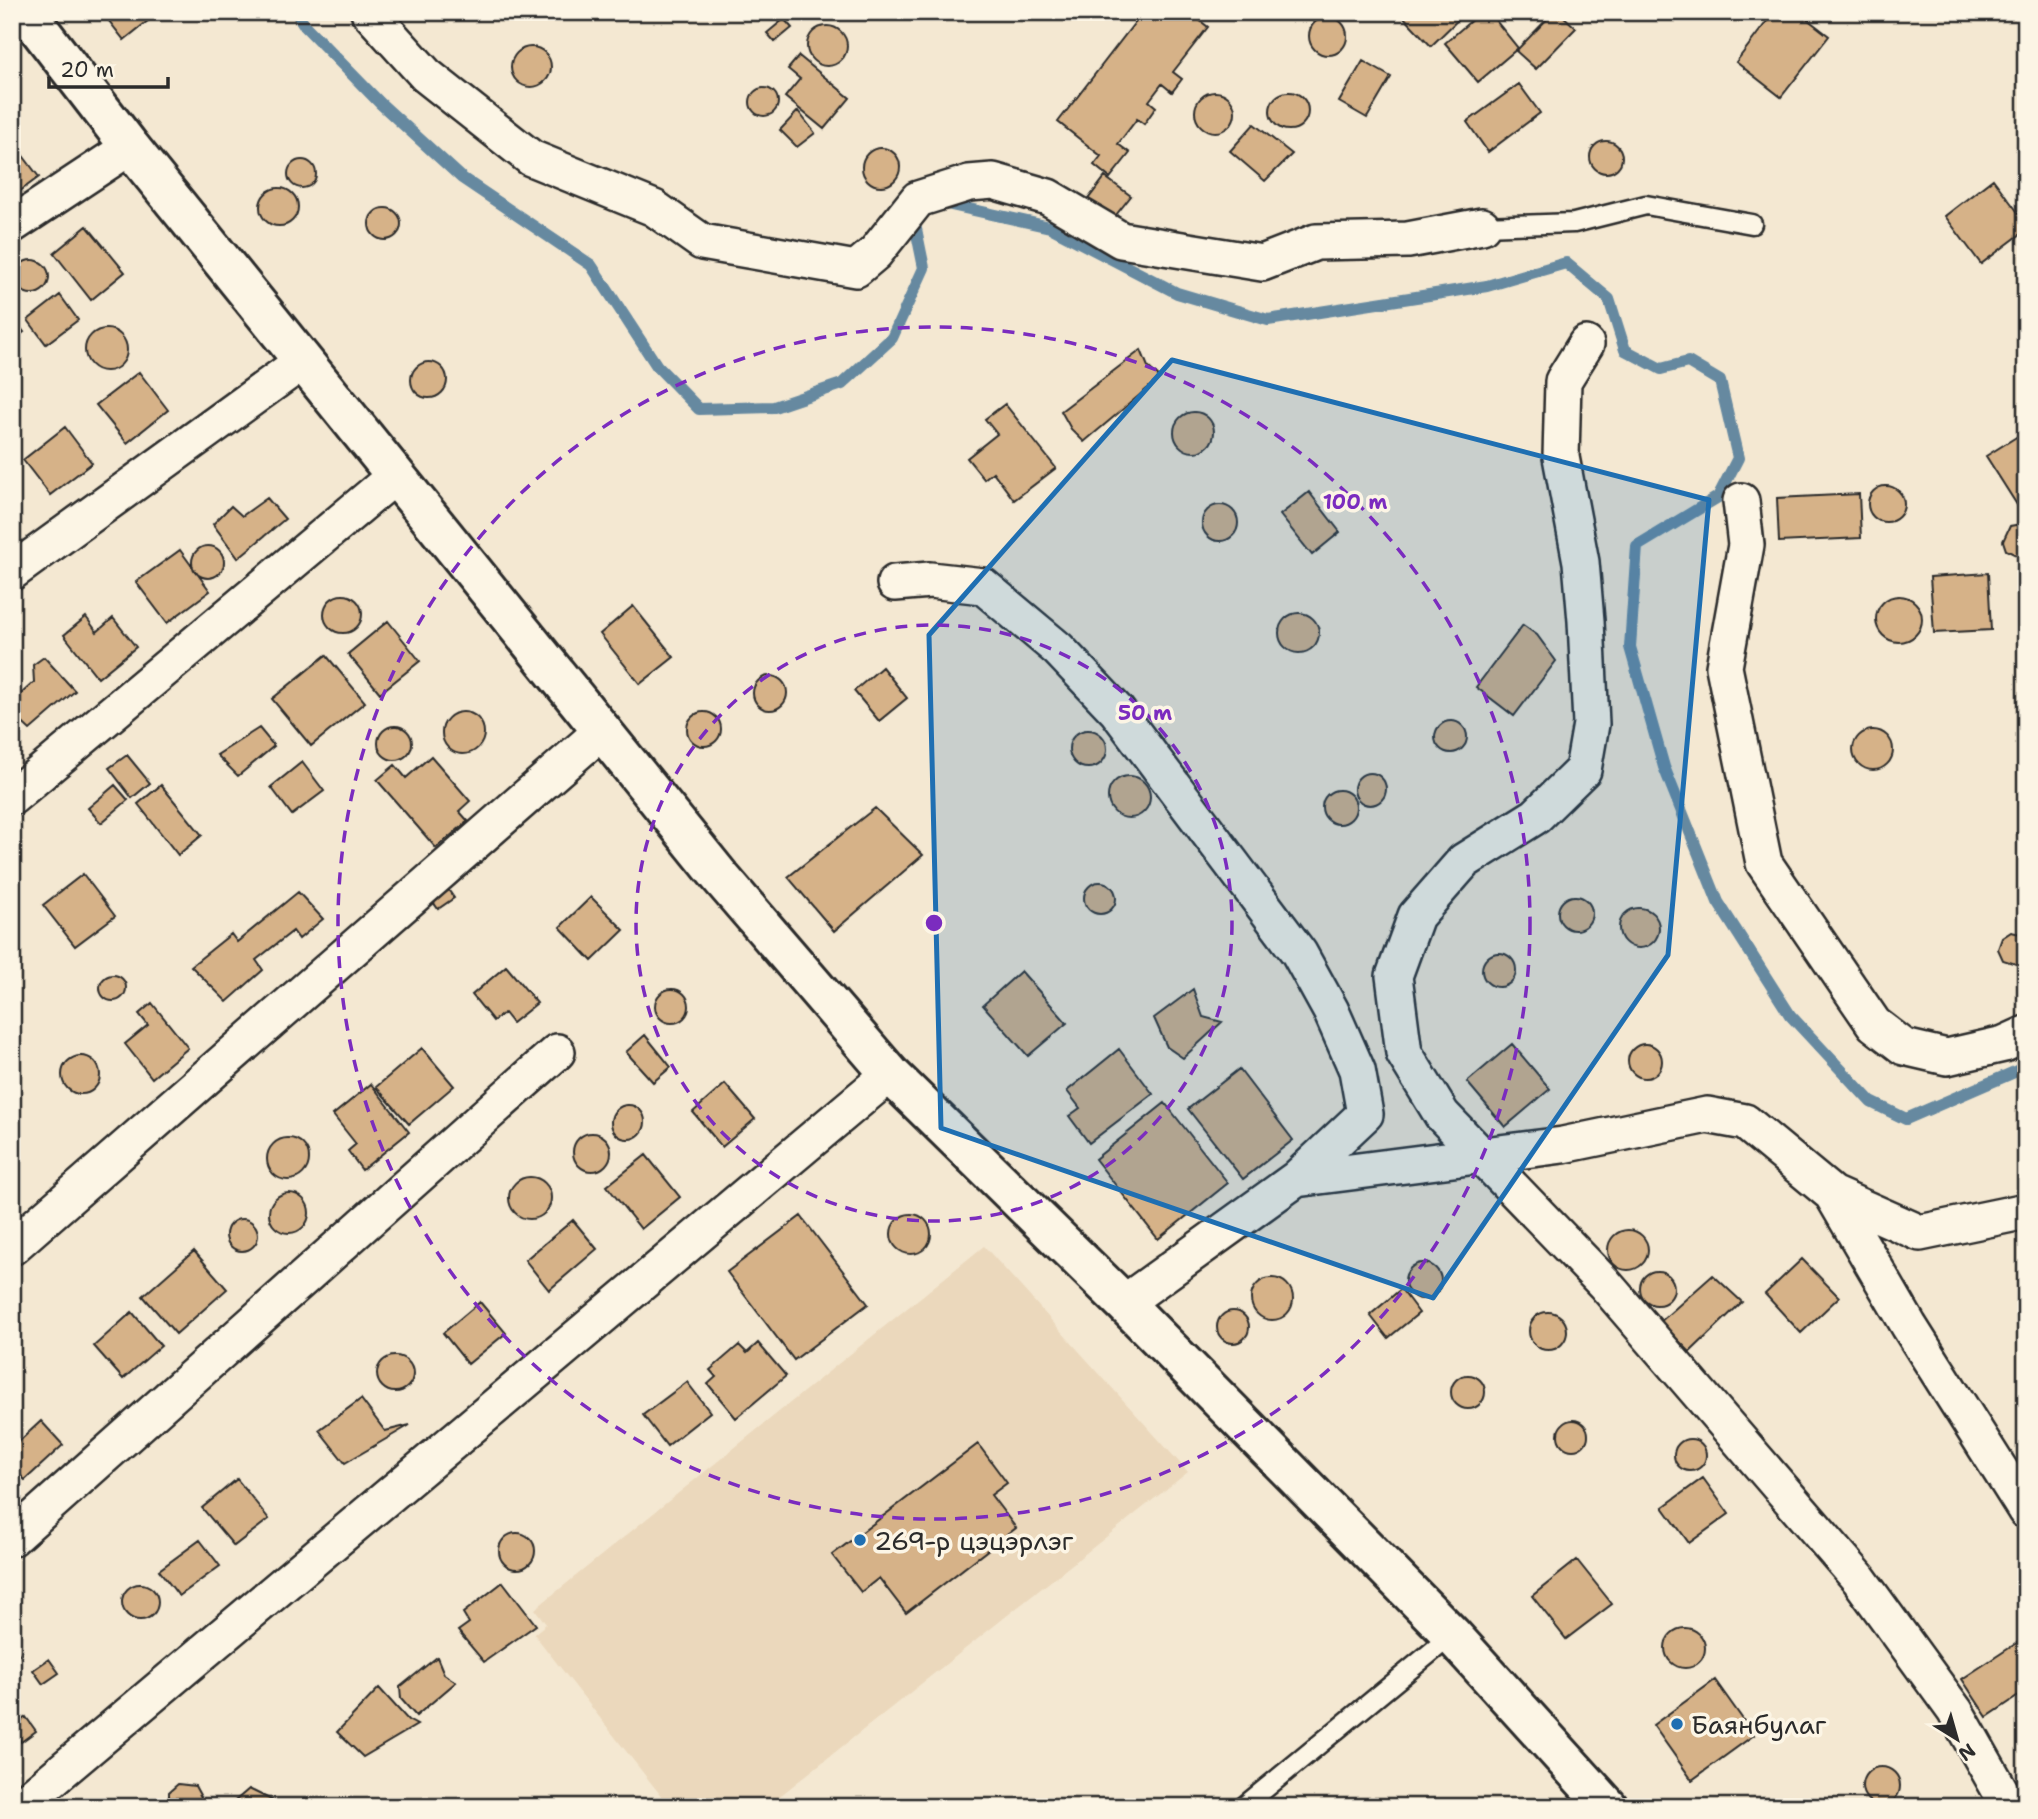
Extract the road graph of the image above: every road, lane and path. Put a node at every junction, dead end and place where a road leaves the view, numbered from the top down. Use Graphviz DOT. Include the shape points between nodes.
graph roads {
  1 [pos="26,12"];
  2 [pos="369,12"];
  3 [pos="130,147"];
  4 [pos="1752,224"];
  5 [pos="12,225"];
  6 [pos="1482,226"];
  7 [pos="1586,344"];
  8 [pos="303,361"];
  9 [pos="395,476"];
  10 [pos="1741,501"];
  11 [pos="12,572"];
  12 [pos="895,583"];
  13 [pos="603,730"];
  14 [pos="12,797"];
  15 [pos="2026,1034"];
  16 [pos="557,1052"];
  17 [pos="890,1074"];
  18 [pos="1481,1156"];
  19 [pos="1296,1179"];
  20 [pos="1832,1194"];
  21 [pos="2026,1211"];
  22 [pos="12,1247"];
  23 [pos="1124,1303"];
  24 [pos="2026,1511"];
  25 [pos="12,1538"];
  26 [pos="1452,1635"];
  27 [pos="1594,1802"];
  28 [pos="19,1807"];
  29 [pos="1243,1807"];
  30 [pos="2013,1807"];
  1 -- 3 [label="street"];
  2 -- 6 [label="street" via="426,75 531,158 654,208 702,242 856,269 875,253 918,199 969,183 993,181 1048,197 1121,240 1262,263 1316,242 1408,240"];
  3 -- 5 [label="street"];
  3 -- 8 [label="street"];
  4 -- 6 [label="lane" via="1646,205 1574,223"];
  7 -- 18 [label="street" via="1563,381 1561,457 1587,621 1591,724 1583,770 1536,816 1464,861 1416,916 1394,976 1404,1053 1443,1115"];
  8 -- 9 [label="street"];
  8 -- 11 [label="street"];
  9 -- 13 [label="street"];
  9 -- 14 [label="street"];
  10 -- 15 [label="street" via="1746,545 1724,667 1764,863 1874,1024 1905,1047 1947,1057"];
  12 -- 19 [label="street" via="930,580 983,586 1058,649 1117,711 1298,953 1357,1070 1365,1114"];
  13 -- 17 [label="street" via="721,878"];
  13 -- 22 [label="street"];
  16 -- 25 [label="street"];
  17 -- 23 [label="street"];
  17 -- 28 [label="street"];
  18 -- 19 [label="street"];
  18 -- 20 [label="street" via="1563,1145 1707,1115 1745,1122"];
  18 -- 30 [label="street" via="1604,1283 1859,1579 1955,1711"];
  19 -- 23 [label="street"];
  20 -- 21 [label="street" via="1920,1233"];
  20 -- 24 [label="street"];
  23 -- 26 [label="street"];
  26 -- 27 [label="street"];
  26 -- 29 [label="lane"];
}
